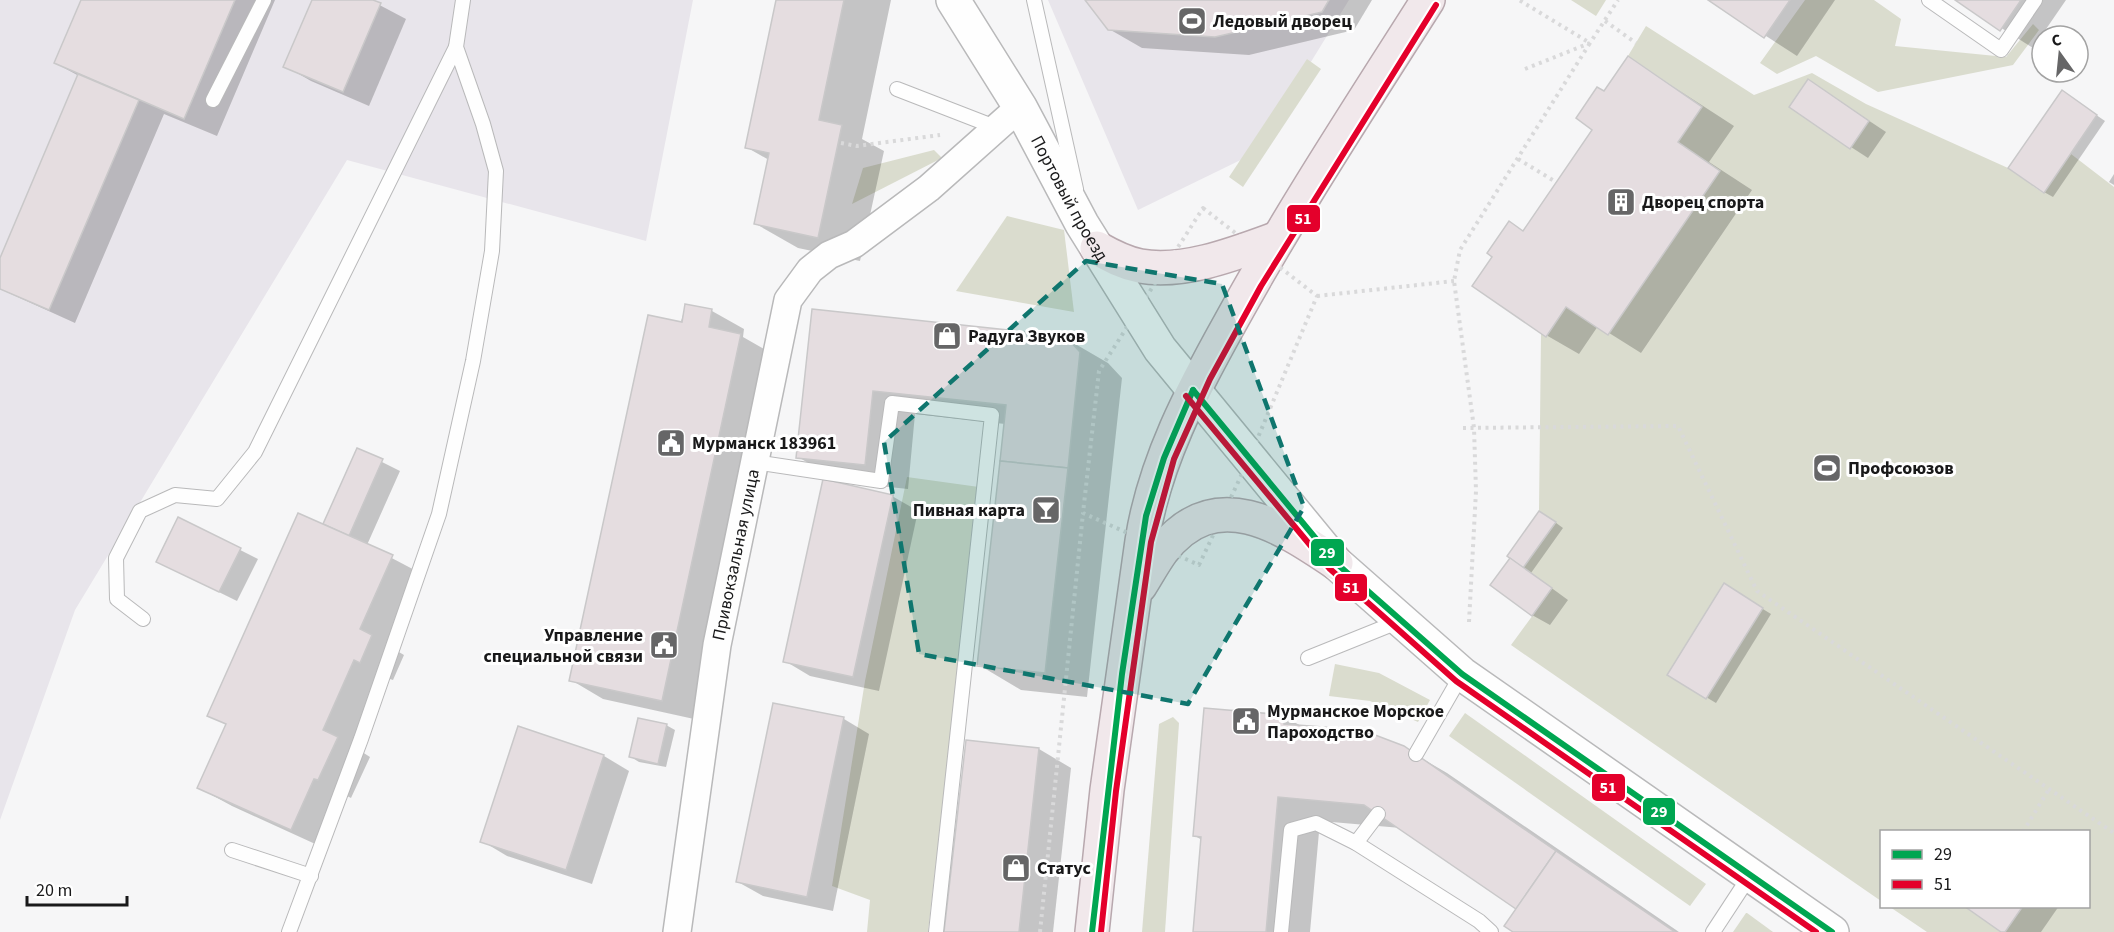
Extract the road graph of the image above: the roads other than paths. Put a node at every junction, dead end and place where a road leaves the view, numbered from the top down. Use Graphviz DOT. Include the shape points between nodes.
graph roads {
  1 [pos="264,0"];
  2 [pos="463,0"];
  3 [pos="953,0"];
  4 [pos="1034,0"];
  5 [pos="1428,0"];
  6 [pos="1929,0"];
  7 [pos="2035,0"];
  8 [pos="456,48"];
  9 [pos="897,89"];
  10 [pos="213,100"];
  11 [pos="998,125"];
  12 [pos="1090,236"];
  13 [pos="1272,247"];
  14 [pos="1193,390"];
  15 [pos="755,462"];
  16 [pos="1336,563"];
  17 [pos="1134,595"];
  18 [pos="143,619"];
  19 [pos="1400,621"];
  20 [pos="1308,658"];
  21 [pos="1462,674"];
  22 [pos="1416,754"];
  23 [pos="1378,814"];
  24 [pos="1356,843"];
  25 [pos="232,850"];
  26 [pos="1751,874"];
  27 [pos="311,876"];
  28 [pos="289,932"];
  29 [pos="677,932"];
  30 [pos="936,932"];
  31 [pos="1092,932"];
  32 [pos="1281,932"];
  33 [pos="1491,932"];
  34 [pos="1713,932"];
  35 [pos="1832,932"];
  1 -- 10 [label="lane"];
  2 -- 8 [label="lane"];
  3 -- 11 [label="street, Портовый проезд"];
  4 -- 12 [label="lane"];
  5 -- 13 [label="main road"];
  6 -- 7 [label="lane" via="2001,50"];
  8 -- 18 [label="lane" via="255,452 217,499 175,495 140,511 116,558 117,599"];
  8 -- 27 [label="lane" via="496,171 492,251 473,361 439,514"];
  9 -- 11 [label="lane"];
  11 -- 12 [label="street, Портовый проезд"];
  11 -- 15 [label="street, Привокзальная улица" via="929,188 854,244 829,255 810,270 788,300"];
  12 -- 13 [label="main road" via="1120,261 1164,268"];
  12 -- 14 [label="street, Портовый проезд" via="1160,349"];
  13 -- 14 [label="main road"];
  14 -- 16 [label="street, Портовый проезд"];
  14 -- 17 [label="main road" via="1164,458 1146,516"];
  15 -- 29 [label="street, Привокзальная улица" via="717,645"];
  15 -- 30 [label="lane" via="881,481 892,403 993,415"];
  16 -- 17 [label="main road" via="1272,523 1223,513 1200,520 1182,532 1163,550"];
  16 -- 19 [label="street, Портовый проезд"];
  17 -- 31 [label="main road"];
  19 -- 20 [label="lane"];
  19 -- 21 [label="street, Портовый проезд"];
  21 -- 22 [label="lane"];
  21 -- 26 [label="street, Портовый проезд"];
  23 -- 24 [label="lane"];
  24 -- 32 [label="lane" via="1316,824 1291,830"];
  24 -- 33 [label="lane"];
  25 -- 27 [label="lane"];
  26 -- 34 [label="lane"];
  26 -- 35 [label="street, Портовый проезд"];
  27 -- 28 [label="lane"];
}
